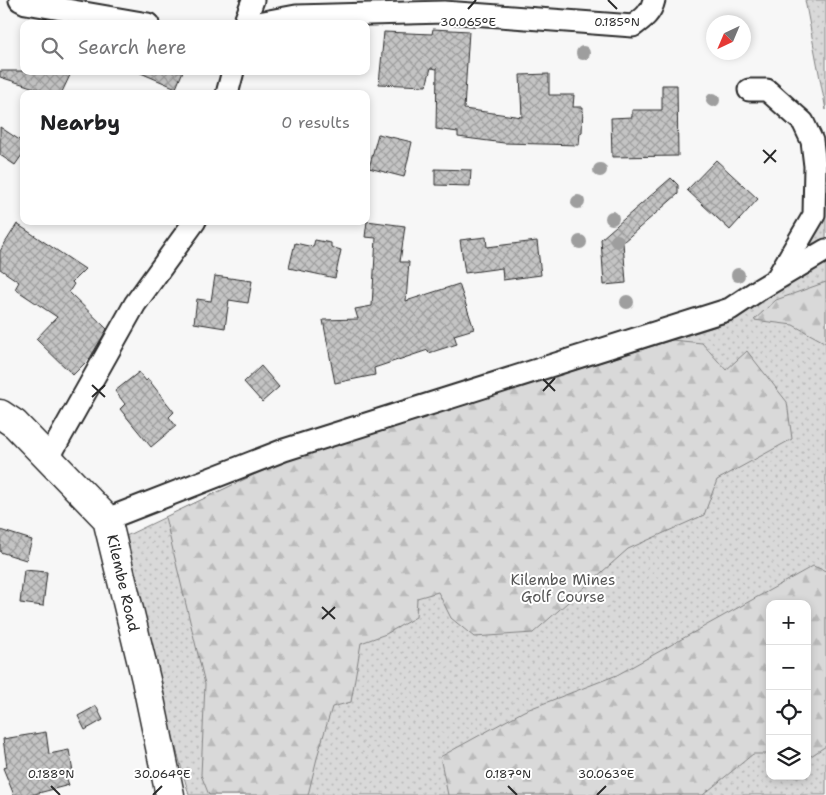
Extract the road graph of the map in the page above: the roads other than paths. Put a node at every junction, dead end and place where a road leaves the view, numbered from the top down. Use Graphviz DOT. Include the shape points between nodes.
graph roads {
  1 [pos="20,0"];
  2 [pos="253,0"];
  3 [pos="654,0"];
  4 [pos="125,20"];
  5 [pos="246,20"];
  6 [pos="274,20"];
  7 [pos="232,75"];
  8 [pos="229,90"];
  9 [pos="749,90"];
  10 [pos="192,225"];
  11 [pos="826,250"];
  12 [pos="775,281"];
  13 [pos="0,414"];
  14 [pos="49,457"];
  15 [pos="108,519"];
  16 [pos="170,795"];
  1 -- 4 [label="street"];
  2 -- 5 [label="street"];
  3 -- 6 [label="street" via="646,16 633,26 444,12 296,16"];
  7 -- 8 [label="street"];
  9 -- 12 [label="street" via="767,90 803,122 812,141 814,215"];
  10 -- 14 [label="street" via="135,304"];
  11 -- 12 [label="street"];
  12 -- 15 [label="street" via="730,309 284,450"];
  13 -- 14 [label="main road, Kilembe Road"];
  14 -- 15 [label="main road, Kilembe Road"];
  15 -- 16 [label="main road, Kilembe Road"];
}
